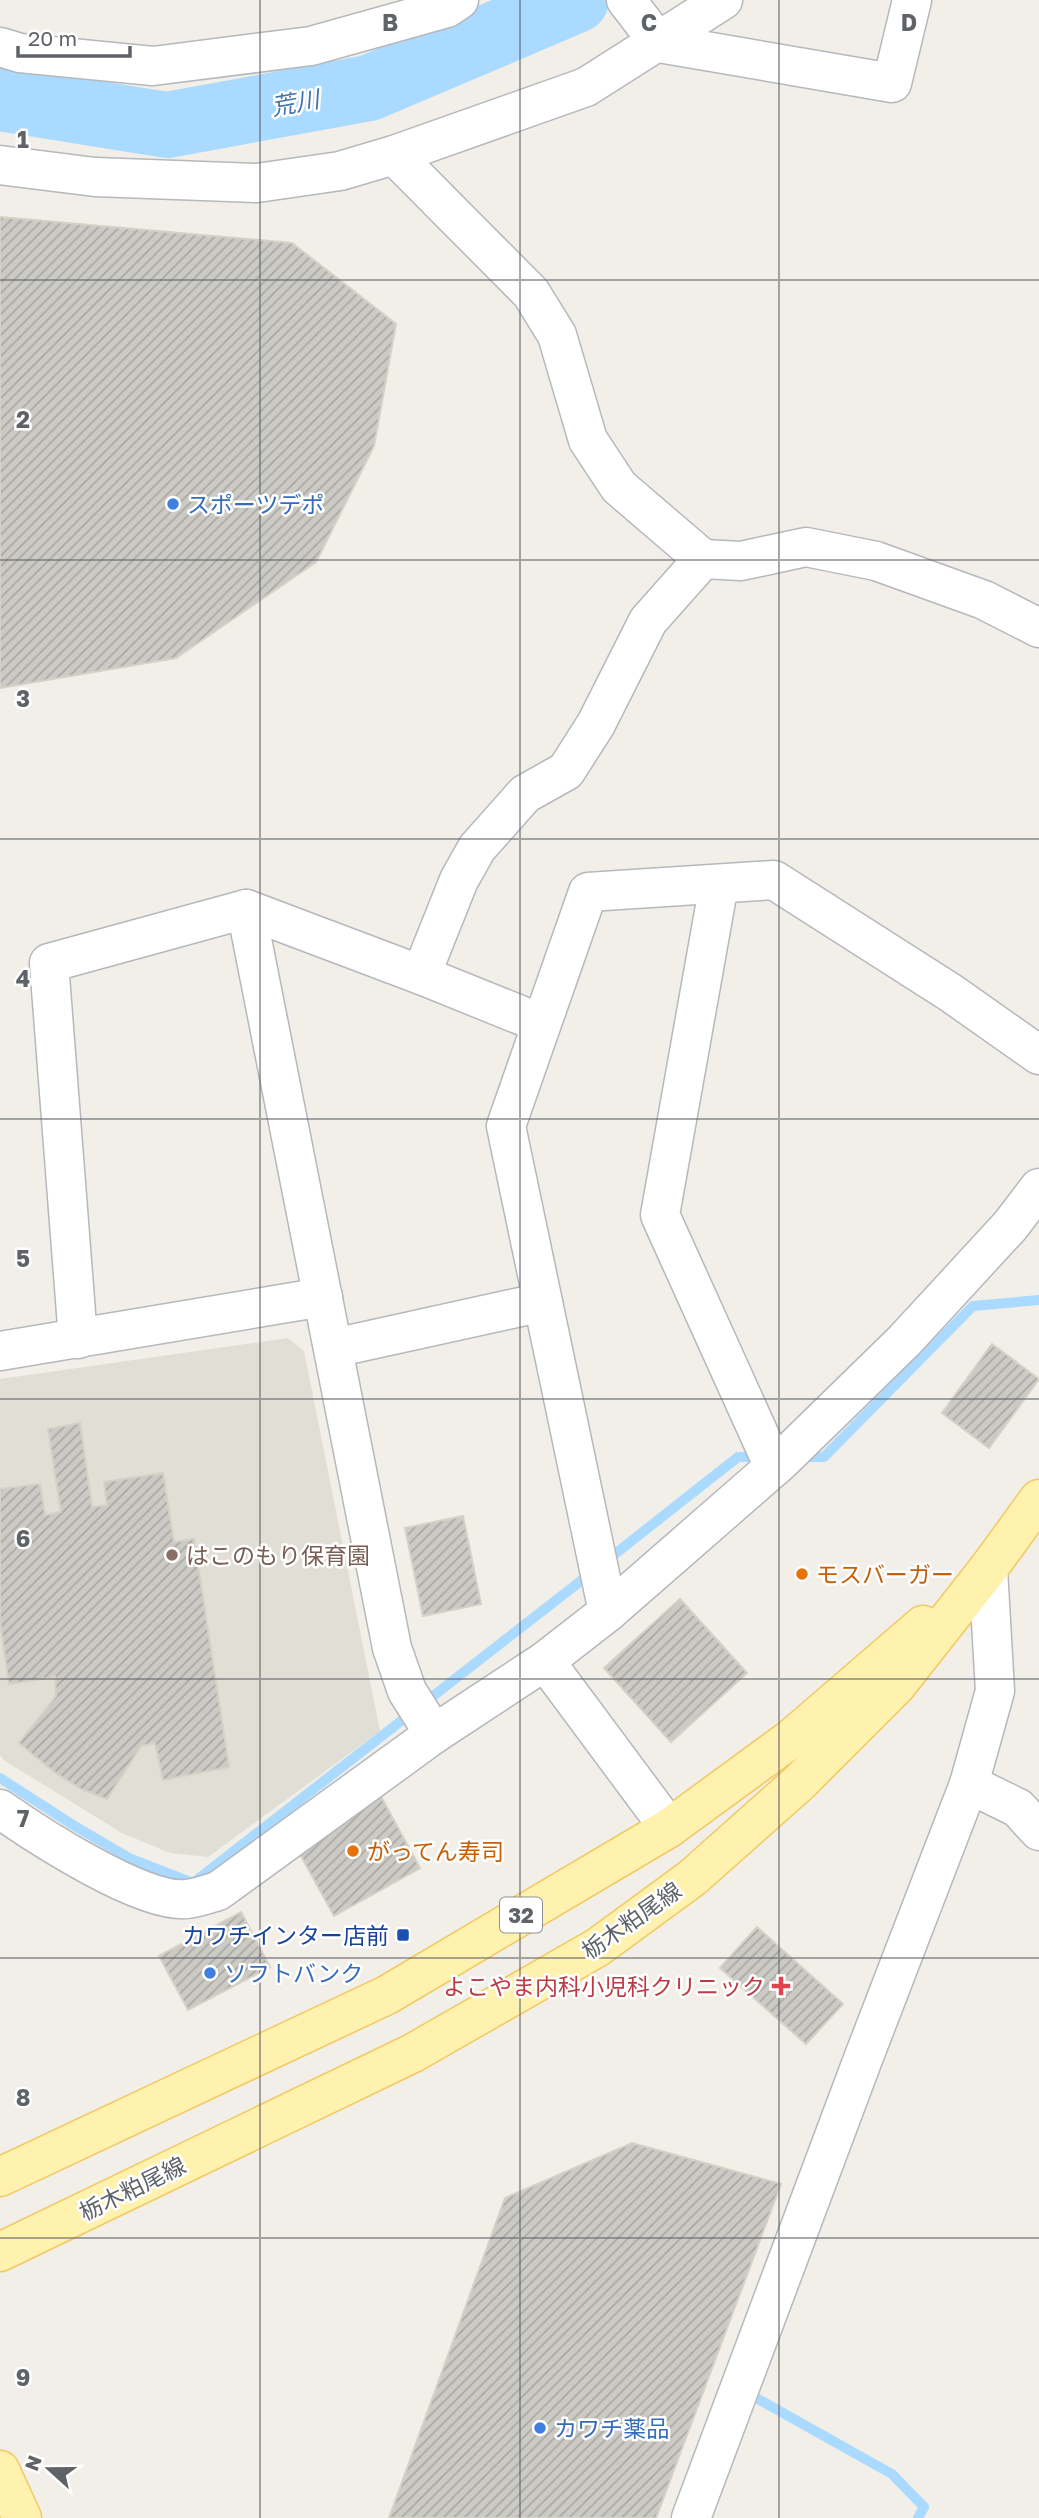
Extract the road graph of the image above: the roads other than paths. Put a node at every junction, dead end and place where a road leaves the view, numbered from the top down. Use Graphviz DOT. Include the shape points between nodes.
graph roads {
  1 [pos="459,0"];
  2 [pos="723,0"];
  3 [pos="912,0"];
  4 [pos="630,5"];
  5 [pos="659,43"];
  6 [pos="0,47"];
  7 [pos="394,155"];
  8 [pos="0,165"];
  9 [pos="703,559"];
  10 [pos="1039,628"];
  11 [pos="719,884"];
  12 [pos="246,909"];
  13 [pos="421,975"];
  14 [pos="540,1023"];
  15 [pos="1039,1055"];
  16 [pos="1039,1188"];
  17 [pos="323,1297"];
  18 [pos="543,1302"];
  19 [pos="78,1339"];
  20 [pos="334,1348"];
  21 [pos="0,1351"];
  22 [pos="774,1467"];
  23 [pos="1039,1499"];
  24 [pos="988,1569"];
  25 [pos="608,1612"];
  26 [pos="545,1661"];
  27 [pos="434,1734"];
  28 [pos="969,1784"];
  29 [pos="0,1809"];
  30 [pos="669,1828"];
  31 [pos="1039,1831"];
  32 [pos="0,2177"];
  33 [pos="0,2252"];
  34 [pos="0,2470"];
  35 [pos="22,2518"];
  36 [pos="691,2518"];
  1 -- 6 [label="street" via="447,8 311,47 153,66"];
  2 -- 5 [label="street"];
  3 -- 5 [label="street" via="892,83"];
  4 -- 5 [label="street"];
  5 -- 7 [label="street" via="586,87"];
  7 -- 8 [label="street" via="340,171 257,183 95,177"];
  7 -- 9 [label="street" via="531,293 557,335 587,440 619,487"];
  9 -- 10 [label="street" via="741,561 806,547 876,561 984,600"];
  9 -- 13 [label="street" via="648,621 596,724 566,771 525,794 477,848 458,880"];
  11 -- 14 [label="street" via="588,892"];
  11 -- 15 [label="street" via="774,880"];
  11 -- 22 [label="street" via="660,1215"];
  12 -- 13 [label="street"];
  12 -- 17 [label="street"];
  12 -- 19 [label="street" via="49,963"];
  13 -- 14 [label="street"];
  14 -- 18 [label="street" via="506,1126"];
  16 -- 22 [label="street" via="904,1341"];
  17 -- 19 [label="street"];
  17 -- 20 [label="street"];
  18 -- 20 [label="street"];
  18 -- 25 [label="street"];
  19 -- 21 [label="street"];
  20 -- 27 [label="street" via="392,1648 407,1691"];
  22 -- 25 [label="street"];
  23 -- 24 [label="main road, 栃木粕尾線 / 32"];
  24 -- 28 [label="street" via="995,1691"];
  24 -- 30 [label="main road, 栃木粕尾線 / 32" via="792,1738"];
  24 -- 33 [label="main road, 栃木粕尾線 / 32" via="896,1686 800,1782 692,1878 597,1947 413,2053"];
  25 -- 26 [label="street"];
  26 -- 27 [label="street"];
  26 -- 30 [label="street"];
  27 -- 29 [label="street" via="218,1891 186,1899 153,1895 46,1842"];
  28 -- 31 [label="street" via="1018,1808"];
  28 -- 36 [label="street"];
  30 -- 32 [label="main road, 栃木粕尾線 / 32" via="387,1995"];
  34 -- 35 [label="main road"];
}
